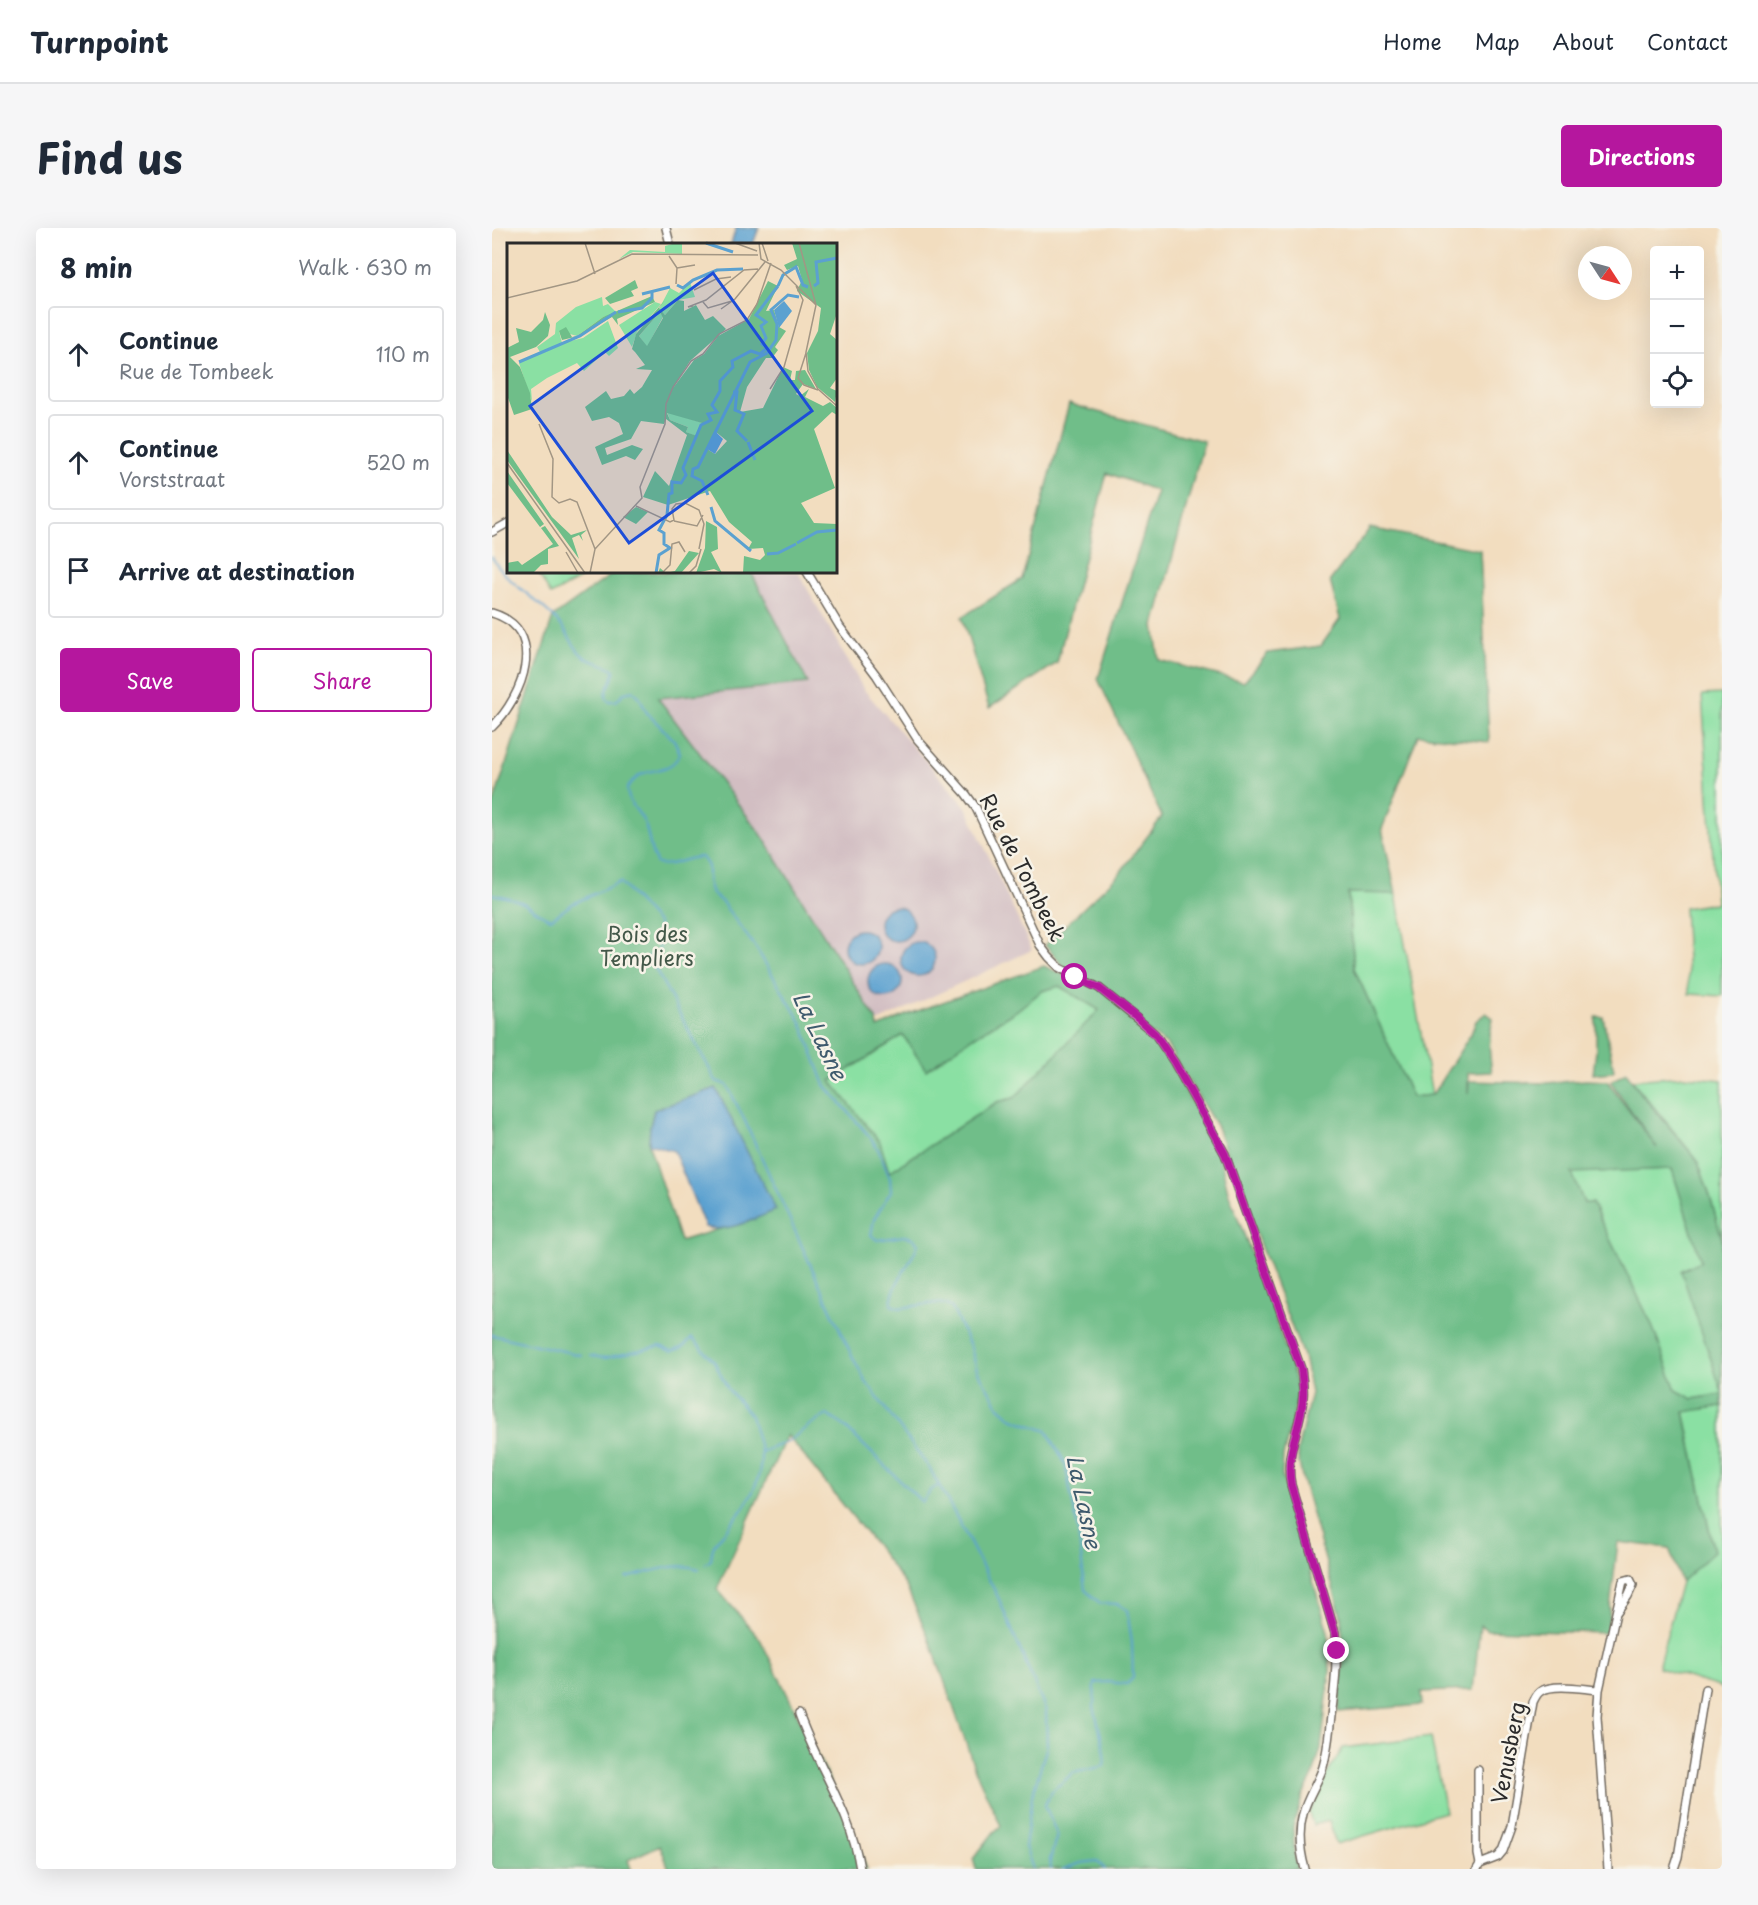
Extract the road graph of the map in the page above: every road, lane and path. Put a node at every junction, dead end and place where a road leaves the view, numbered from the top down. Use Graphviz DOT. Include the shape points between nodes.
graph roads {
  1 [pos="666,228"];
  2 [pos="670,243"];
  3 [pos="507,524"];
  4 [pos="492,532"];
  5 [pos="808,573"];
  6 [pos="492,613"];
  7 [pos="492,727"];
  8 [pos="1616,1613"];
  9 [pos="1705,1689"];
  10 [pos="1599,1690"];
  11 [pos="799,1714"];
  12 [pos="1478,1770"];
  13 [pos="1478,1866"];
  14 [pos="860,1869"];
  15 [pos="1305,1869"];
  16 [pos="1608,1869"];
  17 [pos="1674,1869"];
  1 -- 2 [label="street"];
  3 -- 4 [label="street"];
  5 -- 15 [label="street, Rue de Tombeek" via="918,740 976,808 1045,951 1060,968 1099,988 1155,1034 1225,1154 1301,1369 1303,1398 1288,1469 1335,1633 1337,1671 1328,1749 1300,1827"];
  6 -- 7 [label="street" via="515,625 526,647 516,695"];
  8 -- 10 [label="street"];
  9 -- 17 [label="street"];
  10 -- 13 [label="street, Venusberg" via="1550,1688 1537,1695 1508,1840 1498,1857"];
  10 -- 16 [label="street" via="1597,1716"];
  11 -- 14 [label="street" via="853,1835"];
  12 -- 13 [label="street"];
}
